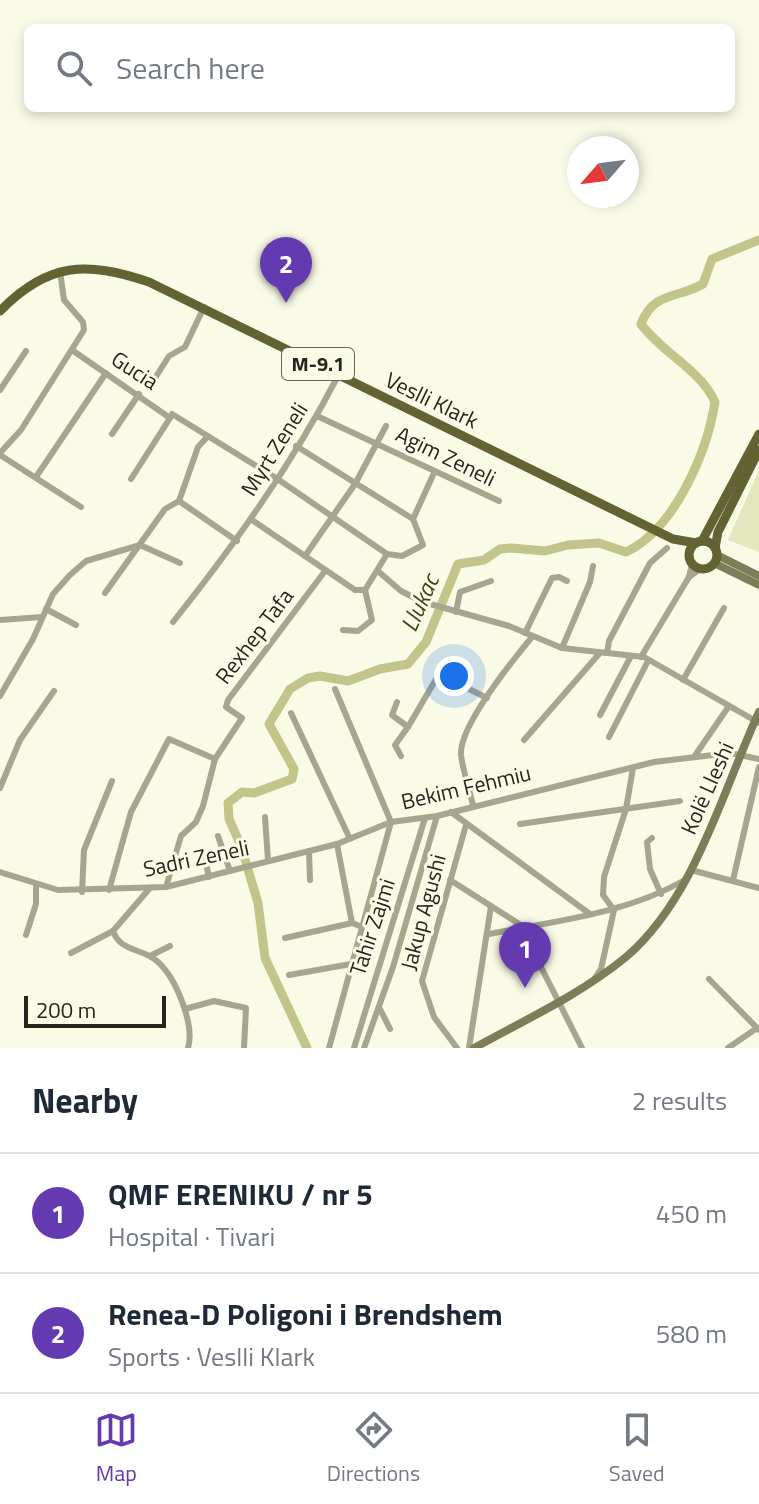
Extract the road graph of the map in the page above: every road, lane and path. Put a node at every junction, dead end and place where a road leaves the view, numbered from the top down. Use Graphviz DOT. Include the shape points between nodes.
graph roads {
  1 [pos="60,271"];
  2 [pos="204,307"];
  3 [pos="0,311"];
  4 [pos="72,350"];
  5 [pos="26,351"];
  6 [pos="106,373"];
  7 [pos="339,374"];
  8 [pos="150,386"];
  9 [pos="0,390"];
  10 [pos="139,394"];
  11 [pos="317,416"];
  12 [pos="169,422"];
  13 [pos="386,426"];
  14 [pos="112,434"];
  15 [pos="759,434"];
  16 [pos="208,436"];
  17 [pos="378,443"];
  18 [pos="296,446"];
  19 [pos="759,450"];
  20 [pos="0,454"];
  21 [pos="434,473"];
  22 [pos="36,477"];
  23 [pos="276,478"];
  24 [pos="131,479"];
  25 [pos="355,484"];
  26 [pos="179,501"];
  27 [pos="499,501"];
  28 [pos="81,507"];
  29 [pos="332,518"];
  30 [pos="413,519"];
  31 [pos="252,520"];
  32 [pos="673,539"];
  33 [pos="237,541"];
  34 [pos="699,542"];
  35 [pos="140,545"];
  36 [pos="667,548"];
  37 [pos="387,554"];
  38 [pos="715,555"];
  39 [pos="305,556"];
  40 [pos="180,563"];
  41 [pos="693,563"];
  42 [pos="593,566"];
  43 [pos="325,571"];
  44 [pos="379,572"];
  45 [pos="759,576"];
  46 [pos="491,581"];
  47 [pos="567,581"];
  48 [pos="759,585"];
  49 [pos="365,590"];
  50 [pos="105,593"];
  51 [pos="724,608"];
  52 [pos="46,609"];
  53 [pos="453,611"];
  54 [pos="42,617"];
  55 [pos="0,620"];
  56 [pos="173,622"];
  57 [pos="76,625"];
  58 [pos="343,630"];
  59 [pos="529,635"];
  60 [pos="562,648"];
  61 [pos="603,654"];
  62 [pos="631,656"];
  63 [pos="644,659"];
  64 [pos="465,665"];
  65 [pos="683,680"];
  66 [pos="465,688"];
  67 [pos="335,689"];
  68 [pos="54,691"];
  69 [pos="0,696"];
  70 [pos="487,698"];
  71 [pos="397,702"];
  72 [pos="729,706"];
  73 [pos="291,713"];
  74 [pos="600,715"];
  75 [pos="758,719"];
  76 [pos="408,727"];
  77 [pos="609,737"];
  78 [pos="526,739"];
  79 [pos="742,753"];
  80 [pos="401,756"];
  81 [pos="694,757"];
  82 [pos="215,759"];
  83 [pos="759,759"];
  84 [pos="759,767"];
  85 [pos="633,768"];
  86 [pos="112,781"];
  87 [pos="0,788"];
  88 [pos="680,801"];
  89 [pos="473,805"];
  90 [pos="626,809"];
  91 [pos="451,812"];
  92 [pos="437,816"];
  93 [pos="265,817"];
  94 [pos="425,818"];
  95 [pos="391,822"];
  96 [pos="520,824"];
  97 [pos="466,825"];
  98 [pos="218,836"];
  99 [pos="652,838"];
  100 [pos="350,839"];
  101 [pos="337,844"];
  102 [pos="203,850"];
  103 [pos="309,851"];
  104 [pos="268,861"];
  105 [pos="233,870"];
  106 [pos="0,872"];
  107 [pos="690,874"];
  108 [pos="209,877"];
  109 [pos="310,880"];
  110 [pos="450,880"];
  111 [pos="733,880"];
  112 [pos="36,885"];
  113 [pos="166,887"];
  114 [pos="150,888"];
  115 [pos="759,888"];
  116 [pos="109,890"];
  117 [pos="82,892"];
  118 [pos="661,894"];
  119 [pos="491,906"];
  120 [pos="614,910"];
  121 [pos="590,914"];
  122 [pos="352,923"];
  123 [pos="362,927"];
  124 [pos="524,927"];
  125 [pos="113,931"];
  126 [pos="489,934"];
  127 [pos="26,935"];
  128 [pos="285,938"];
  129 [pos="170,946"];
  130 [pos="71,953"];
  131 [pos="150,956"];
  132 [pos="539,963"];
  133 [pos="351,964"];
  134 [pos="289,975"];
  135 [pos="709,979"];
  136 [pos="591,981"];
  137 [pos="559,1001"];
  138 [pos="185,1009"];
  139 [pos="380,1009"];
  140 [pos="390,1029"];
  141 [pos="758,1029"];
  142 [pos="579,1047"];
  143 [pos="188,1048"];
  144 [pos="244,1048"];
  145 [pos="329,1048"];
  146 [pos="354,1048"];
  147 [pos="364,1048"];
  148 [pos="457,1048"];
  149 [pos="472,1048"];
  150 [pos="728,1048"];
  1 -- 2 [label="main road, Veslli Klark / M-9.1" via="87,267 126,274"];
  1 -- 3 [label="main road, Veslli Klark / M-9.1" via="23,289"];
  1 -- 4 [label="street" via="64,300 85,325"];
  2 -- 7 [label="main road, Veslli Klark / M-9.1"];
  2 -- 8 [label="street" via="185,347 169,356"];
  4 -- 6 [label="street, Gucia"];
  4 -- 20 [label="street"];
  5 -- 9 [label="street"];
  6 -- 10 [label="street, Gucia"];
  6 -- 22 [label="street"];
  7 -- 11 [label="street, Myrt Zeneli"];
  7 -- 32 [label="main road, Veslli Klark / M-9.1"];
  10 -- 12 [label="street, Gucia"];
  10 -- 14 [label="street"];
  11 -- 17 [label="street, Agim Zeneli"];
  11 -- 18 [label="street, Myrt Zeneli"];
  12 -- 16 [label="street, Gucia" via="172,414"];
  12 -- 24 [label="street"];
  13 -- 17 [label="street"];
  15 -- 34 [label="main road"];
  16 -- 23 [label="street, Gucia"];
  16 -- 26 [label="street" via="198,447"];
  17 -- 21 [label="street, Agim Zeneli"];
  17 -- 25 [label="street, Agim Zeneli"];
  18 -- 23 [label="street, Myrt Zeneli"];
  18 -- 25 [label="street"];
  19 -- 38 [label="main road" via="718,532"];
  20 -- 22 [label="street"];
  21 -- 27 [label="street, Agim Zeneli"];
  21 -- 30 [label="street"];
  22 -- 28 [label="street"];
  23 -- 29 [label="street, Gucia"];
  23 -- 31 [label="street, Myrt Zeneli"];
  25 -- 29 [label="street, Agim Zeneli"];
  25 -- 30 [label="street"];
  26 -- 33 [label="street"];
  26 -- 35 [label="street" via="162,513"];
  29 -- 37 [label="street, Gucia"];
  29 -- 39 [label="street, Agim Zeneli"];
  30 -- 37 [label="street" via="423,545 402,556"];
  31 -- 33 [label="street, Myrt Zeneli"];
  31 -- 39 [label="street"];
  32 -- 34 [label="main road, Veslli Klark / M-9.1"];
  32 -- 41 [label="main road, Veslli Klark / M-9.1"];
  33 -- 56 [label="street, Myrt Zeneli"];
  34 -- 38 [label="main road, M-9.1"];
  34 -- 41 [label="main road"];
  35 -- 40 [label="street"];
  35 -- 50 [label="street"];
  35 -- 52 [label="street" via="86,561 53,594"];
  36 -- 61 [label="street" via="650,563"];
  37 -- 44 [label="street"];
  38 -- 41 [label="main road"];
  38 -- 45 [label="street"];
  38 -- 48 [label="street"];
  39 -- 43 [label="street"];
  41 -- 63 [label="street"];
  42 -- 60 [label="street"];
  43 -- 49 [label="street" via="355,590"];
  43 -- 82 [label="street, Rexhep Tafa" via="228,700 226,707 242,718"];
  44 -- 49 [label="street"];
  44 -- 53 [label="street" via="401,591"];
  46 -- 53 [label="street" via="460,592"];
  47 -- 59 [label="street" via="552,578"];
  49 -- 58 [label="street" via="372,620 358,631"];
  51 -- 65 [label="street"];
  52 -- 54 [label="street"];
  52 -- 57 [label="street"];
  53 -- 59 [label="street"];
  54 -- 55 [label="street"];
  54 -- 69 [label="street"];
  59 -- 60 [label="street"];
  59 -- 70 [label="street"];
  60 -- 61 [label="street"];
  61 -- 62 [label="street"];
  61 -- 78 [label="street"];
  62 -- 63 [label="street"];
  62 -- 74 [label="street"];
  63 -- 65 [label="street"];
  63 -- 77 [label="street"];
  64 -- 66 [label="street"];
  65 -- 72 [label="street"];
  66 -- 70 [label="street"];
  66 -- 76 [label="street" via="437,676"];
  67 -- 95 [label="street"];
  68 -- 87 [label="street" via="20,740"];
  70 -- 89 [label="street" via="461,754"];
  71 -- 76 [label="street" via="392,715"];
  72 -- 75 [label="street"];
  72 -- 81 [label="street"];
  73 -- 100 [label="street"];
  75 -- 79 [label="street, Kolë Lleshi"];
  76 -- 80 [label="street" via="395,745"];
  79 -- 81 [label="street, Bekim Fehmiu"];
  79 -- 83 [label="street"];
  79 -- 107 [label="street, Kolë Lleshi"];
  81 -- 85 [label="street, Bekim Fehmiu"];
  82 -- 113 [label="street, Rexhep Tafa" via="203,806 181,836"];
  82 -- 116 [label="street" via="171,738 131,812"];
  84 -- 111 [label="street"];
  85 -- 89 [label="street, Bekim Fehmiu"];
  85 -- 90 [label="street"];
  86 -- 117 [label="street" via="84,850"];
  88 -- 90 [label="street"];
  89 -- 91 [label="street, Bekim Fehmiu"];
  90 -- 96 [label="street"];
  90 -- 120 [label="street" via="604,877 603,895"];
  91 -- 92 [label="street, Bekim Fehmiu"];
  91 -- 97 [label="street"];
  92 -- 94 [label="street, Bekim Fehmiu"];
  92 -- 139 [label="street, Tahir Zajmi"];
  93 -- 104 [label="street"];
  94 -- 95 [label="street, Bekim Fehmiu"];
  94 -- 146 [label="street, Tahir Zajmi"];
  95 -- 100 [label="street, Bekim Fehmiu"];
  95 -- 123 [label="street"];
  97 -- 110 [label="street, Jakup Agushi"];
  97 -- 121 [label="street"];
  98 -- 105 [label="street"];
  99 -- 118 [label="street" via="647,842 650,869"];
  100 -- 101 [label="street, Bekim Fehmiu"];
  101 -- 103 [label="street, Bekim Fehmiu"];
  101 -- 122 [label="street"];
  102 -- 108 [label="street"];
  103 -- 104 [label="street, Bekim Fehmiu"];
  103 -- 109 [label="street"];
  104 -- 105 [label="street, Sadri Zeneli"];
  105 -- 108 [label="street, Sadri Zeneli"];
  106 -- 112 [label="street, Sadri Zeneli"];
  107 -- 111 [label="street"];
  107 -- 118 [label="street"];
  107 -- 136 [label="street, Kolë Lleshi" via="642,941"];
  108 -- 113 [label="street, Sadri Zeneli"];
  110 -- 119 [label="street"];
  110 -- 148 [label="street, Jakup Agushi" via="422,981 434,1017"];
  111 -- 115 [label="street"];
  112 -- 117 [label="street, Sadri Zeneli"];
  112 -- 127 [label="street"];
  113 -- 114 [label="street, Sadri Zeneli"];
  114 -- 116 [label="street, Sadri Zeneli"];
  114 -- 125 [label="street"];
  116 -- 117 [label="street, Sadri Zeneli"];
  118 -- 120 [label="street"];
  119 -- 124 [label="street"];
  119 -- 126 [label="street"];
  120 -- 121 [label="street"];
  120 -- 136 [label="street" via="601,969"];
  121 -- 124 [label="street"];
  122 -- 123 [label="street"];
  122 -- 128 [label="street"];
  123 -- 133 [label="street"];
  124 -- 126 [label="street"];
  125 -- 130 [label="street"];
  125 -- 131 [label="street" via="128,949"];
  126 -- 149 [label="street"];
  129 -- 131 [label="street"];
  131 -- 138 [label="street" via="162,966"];
  132 -- 137 [label="street"];
  133 -- 134 [label="street"];
  133 -- 145 [label="street"];
  135 -- 141 [label="street"];
  136 -- 137 [label="street, Kolë Lleshi"];
  137 -- 142 [label="street"];
  137 -- 149 [label="street, Kolë Lleshi"];
  138 -- 143 [label="street" via="192,1026"];
  138 -- 144 [label="street" via="214,1001 246,1008"];
  139 -- 140 [label="street, Tahir Zajmi"];
  139 -- 147 [label="street, Tahir Zajmi"];
  141 -- 150 [label="street"];
}
